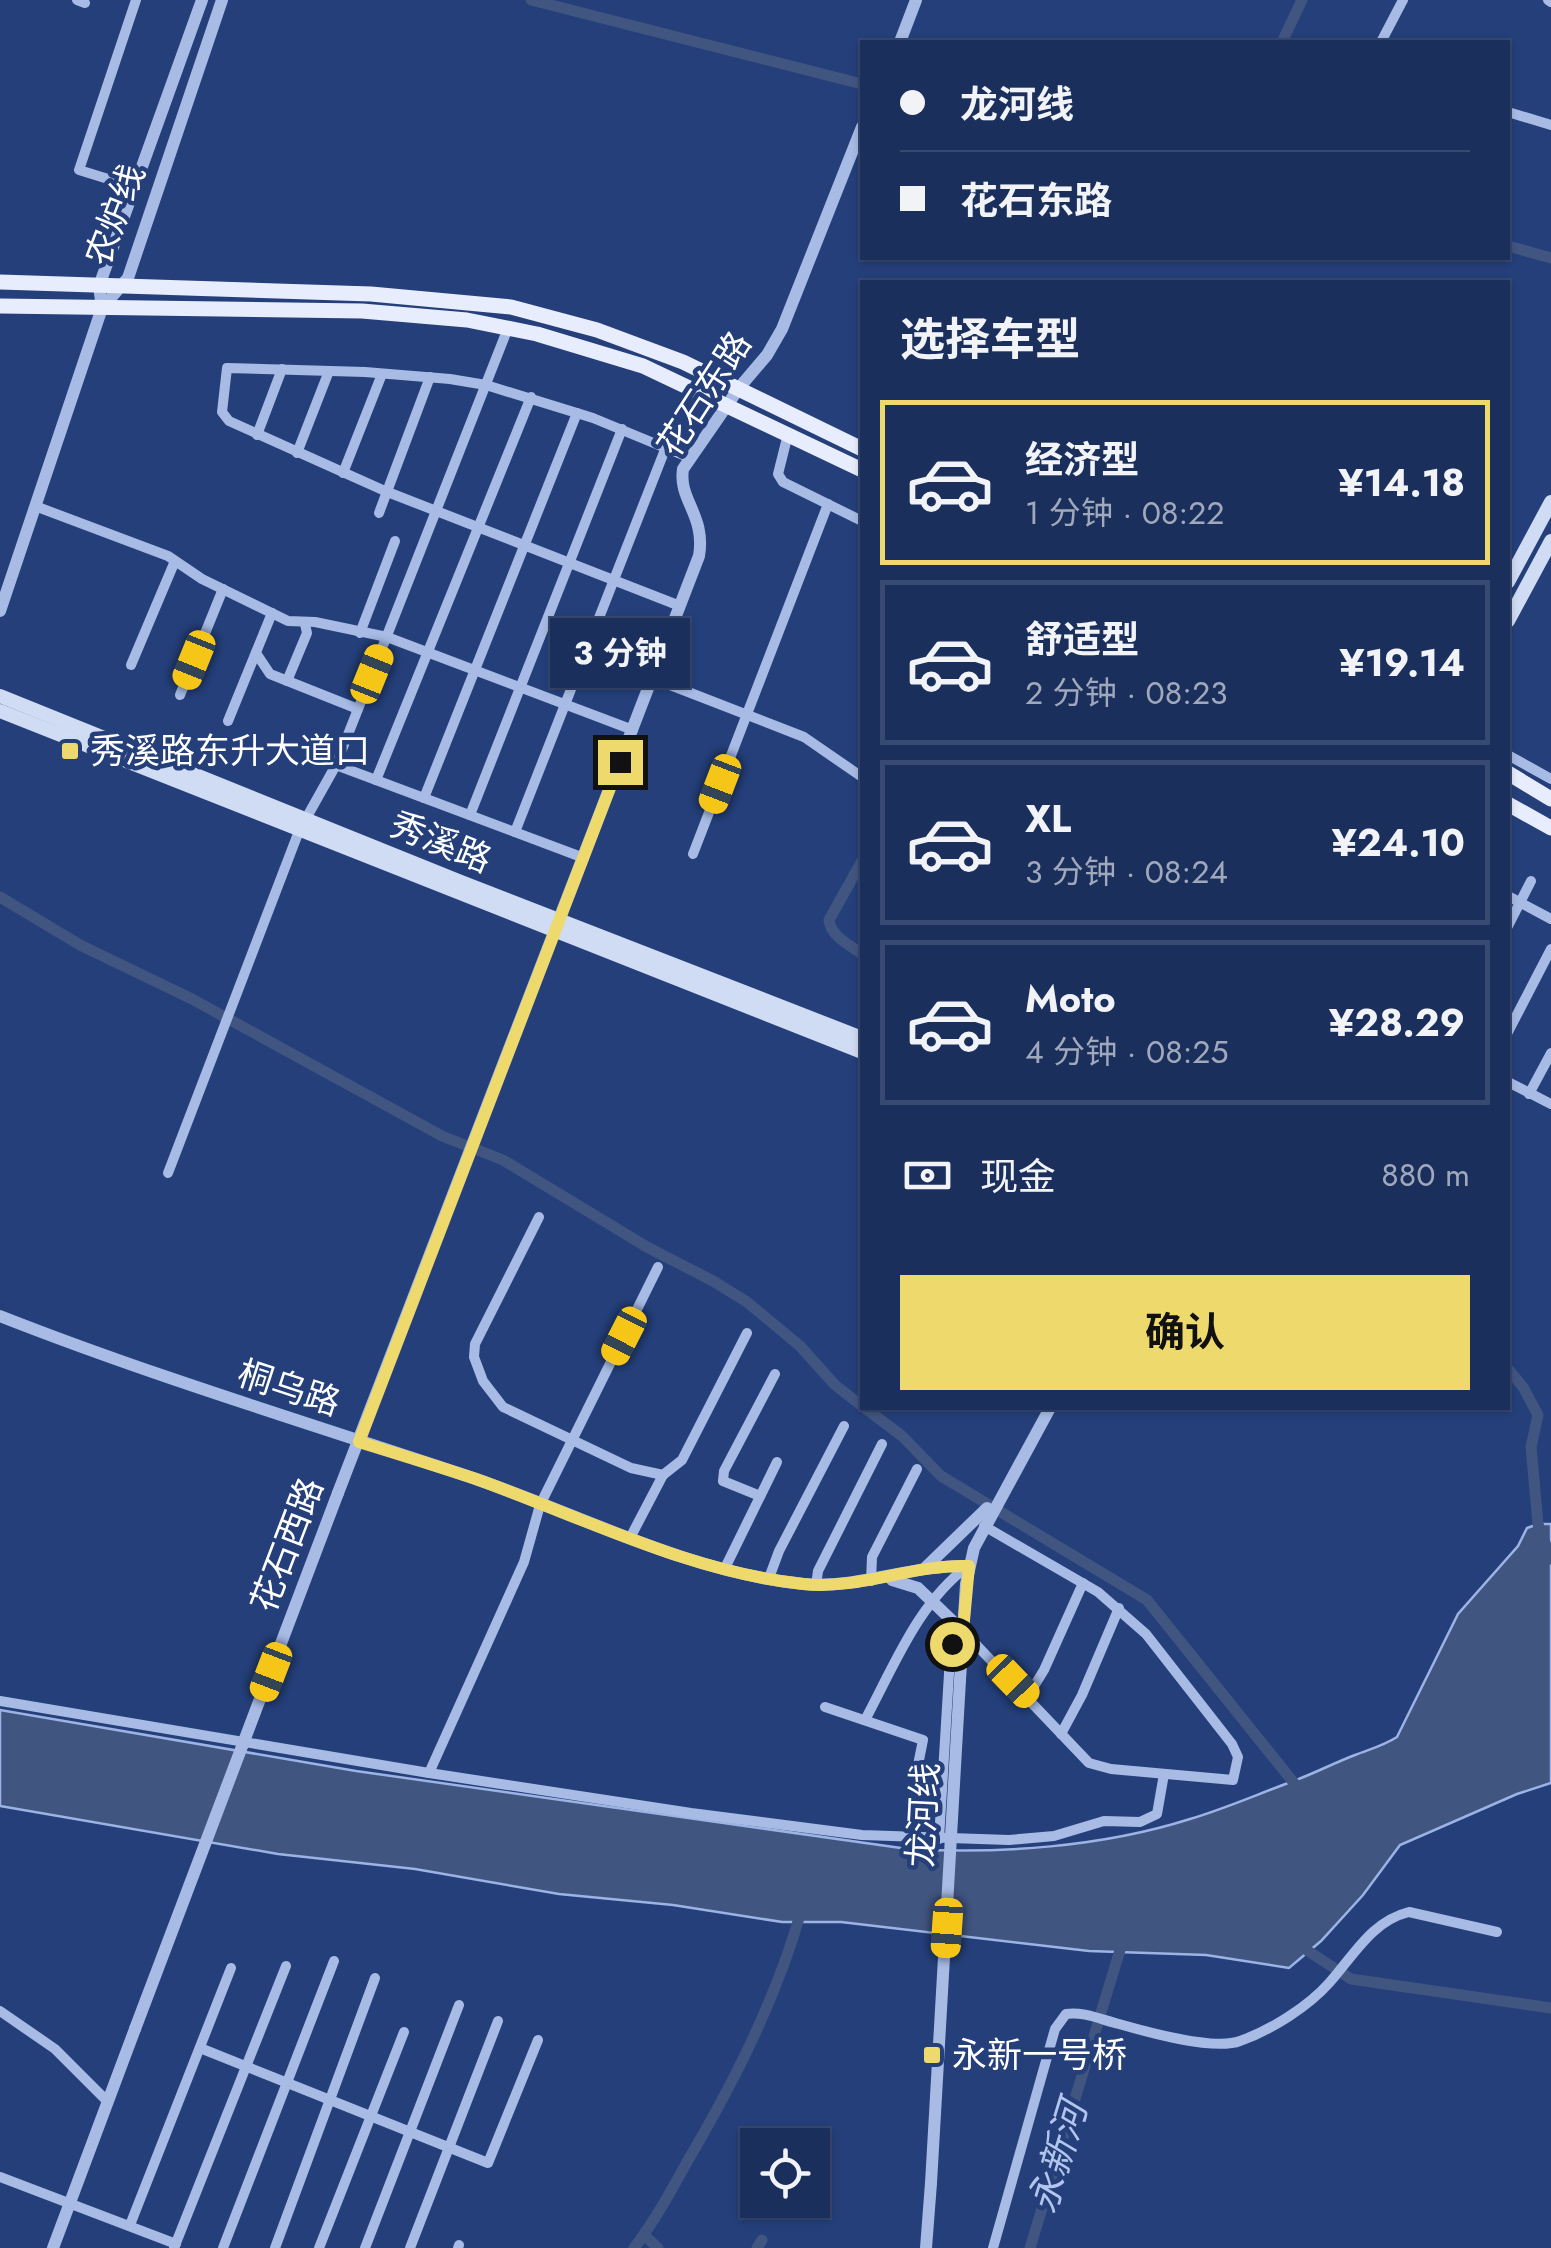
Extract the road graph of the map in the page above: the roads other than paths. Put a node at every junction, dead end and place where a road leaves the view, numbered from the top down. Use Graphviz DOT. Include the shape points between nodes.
graph roads {
  1 [pos="136,0"];
  2 [pos="202,0"];
  3 [pos="222,0"];
  4 [pos="916,0"];
  5 [pos="1404,0"];
  6 [pos="901,40"];
  7 [pos="1382,40"];
  8 [pos="1510,113"];
  9 [pos="1551,125"];
  10 [pos="860,132"];
  11 [pos="134,188"];
  12 [pos="0,282"];
  13 [pos="99,286"];
  14 [pos="123,287"];
  15 [pos="0,306"];
  16 [pos="102,308"];
  17 [pos="508,328"];
  18 [pos="282,368"];
  19 [pos="329,371"];
  20 [pos="382,374"];
  21 [pos="430,377"];
  22 [pos="486,385"];
  23 [pos="739,388"];
  24 [pos="531,398"];
  25 [pos="728,404"];
  26 [pos="577,413"];
  27 [pos="622,429"];
  28 [pos="788,434"];
  29 [pos="257,436"];
  30 [pos="666,446"];
  31 [pos="860,448"];
  32 [pos="297,453"];
  33 [pos="690,458"];
  34 [pos="860,469"];
  35 [pos="343,473"];
  36 [pos="387,492"];
  37 [pos="1551,502"];
  38 [pos="828,504"];
  39 [pos="35,506"];
  40 [pos="437,511"];
  41 [pos="379,513"];
  42 [pos="860,520"];
  43 [pos="478,528"];
  44 [pos="396,541"];
  45 [pos="1551,541"];
  46 [pos="525,546"];
  47 [pos="174,560"];
  48 [pos="569,563"];
  49 [pos="1510,578"];
  50 [pos="613,580"];
  51 [pos="223,589"];
  52 [pos="680,606"];
  53 [pos="0,611"];
  54 [pos="272,613"];
  55 [pos="1510,617"];
  56 [pos="304,624"];
  57 [pos="360,633"];
  58 [pos="386,638"];
  59 [pos="256,653"];
  60 [pos="428,653"];
  61 [pos="130,665"];
  62 [pos="475,670"];
  63 [pos="270,674"];
  64 [pos="652,678"];
  65 [pos="286,681"];
  66 [pos="244,683"];
  67 [pos="520,688"];
  68 [pos="180,695"];
  69 [pos="0,696"];
  70 [pos="565,704"];
  71 [pos="358,710"];
  72 [pos="0,711"];
  73 [pos="746,714"];
  74 [pos="228,721"];
  75 [pos="633,730"];
  76 [pos="1510,756"];
  77 [pos="336,765"];
  78 [pos="1510,775"];
  79 [pos="860,776"];
  80 [pos="1551,779"];
  81 [pos="376,780"];
  82 [pos="1510,783"];
  83 [pos="424,798"];
  84 [pos="1551,802"];
  85 [pos="1510,805"];
  86 [pos="470,816"];
  87 [pos="301,825"];
  88 [pos="1551,828"];
  89 [pos="515,832"];
  90 [pos="694,854"];
  91 [pos="584,858"];
  92 [pos="1532,881"];
  93 [pos="1510,897"];
  94 [pos="1520,902"];
  95 [pos="1551,919"];
  96 [pos="1510,922"];
  97 [pos="558,926"];
  98 [pos="1551,949"];
  99 [pos="1510,1028"];
  100 [pos="860,1037"];
  101 [pos="860,1051"];
  102 [pos="1551,1053"];
  103 [pos="1510,1083"];
  104 [pos="1529,1094"];
  105 [pos="1551,1104"];
  106 [pos="168,1173"];
  107 [pos="539,1217"];
  108 [pos="658,1267"];
  109 [pos="0,1316"];
  110 [pos="747,1333"];
  111 [pos="775,1374"];
  112 [pos="1049,1410"];
  113 [pos="844,1426"];
  114 [pos="572,1440"];
  115 [pos="359,1442"];
  116 [pos="882,1444"];
  117 [pos="777,1462"];
  118 [pos="917,1469"];
  119 [pos="663,1475"];
  120 [pos="760,1496"];
  121 [pos="1000,1496"];
  122 [pos="540,1504"];
  123 [pos="986,1521"];
  124 [pos="630,1538"];
  125 [pos="969,1566"];
  126 [pos="725,1568"];
  127 [pos="922,1570"];
  128 [pos="769,1578"];
  129 [pos="878,1579"];
  130 [pos="1083,1582"];
  131 [pos="816,1585"];
  132 [pos="933,1600"];
  133 [pos="1118,1608"];
  134 [pos="963,1631"];
  135 [pos="1028,1696"];
  136 [pos="0,1701"];
  137 [pos="825,1707"];
  138 [pos="865,1720"];
  139 [pos="1061,1734"];
  140 [pos="429,1773"];
  141 [pos="1164,1774"];
  142 [pos="916,1775"];
  143 [pos="939,1839"];
  144 [pos="1497,1932"];
  145 [pos="334,1961"];
  146 [pos="286,1966"];
  147 [pos="230,1968"];
  148 [pos="376,1978"];
  149 [pos="458,2005"];
  150 [pos="0,2011"];
  151 [pos="498,2020"];
  152 [pos="404,2032"];
  153 [pos="538,2040"];
  154 [pos="200,2048"];
  155 [pos="246,2066"];
  156 [pos="287,2083"];
  157 [pos="330,2100"];
  158 [pos="108,2102"];
  159 [pos="371,2116"];
  160 [pos="409,2132"];
  161 [pos="448,2147"];
  162 [pos="0,2177"];
  163 [pos="70,2203"];
  164 [pos="130,2226"];
  165 [pos="175,2246"];
  166 [pos="53,2248"];
  167 [pos="224,2248"];
  168 [pos="275,2248"];
  169 [pos="318,2248"];
  170 [pos="365,2248"];
  171 [pos="410,2248"];
  172 [pos="926,2248"];
  173 [pos="993,2248"];
  1 -- 11 [label="street" via="79,170"];
  2 -- 11 [label="street, 农炉线"];
  3 -- 14 [label="street, 农炉线"];
  4 -- 6 [label="street"];
  5 -- 7 [label="street"];
  8 -- 9 [label="street"];
  10 -- 23 [label="street, 花石东路" via="782,329"];
  11 -- 13 [label="street, 农炉线"];
  12 -- 13 [label="main road"];
  13 -- 14 [label="main road"];
  13 -- 16 [label="street, 农炉线"];
  14 -- 16 [label="street, 农炉线"];
  14 -- 23 [label="main road" via="492,304 625,340"];
  15 -- 16 [label="main road"];
  16 -- 17 [label="main road" via="397,313"];
  16 -- 39 [label="street"];
  17 -- 22 [label="street"];
  17 -- 25 [label="main road" via="614,356"];
  18 -- 19 [label="street"];
  18 -- 29 [label="street"];
  18 -- 29 [label="street" via="227,368 222,412"];
  19 -- 20 [label="street"];
  19 -- 32 [label="street"];
  20 -- 21 [label="street"];
  20 -- 35 [label="street"];
  21 -- 22 [label="street"];
  21 -- 36 [label="street"];
  22 -- 24 [label="street"];
  22 -- 40 [label="street"];
  23 -- 25 [label="street, 花石东路"];
  23 -- 31 [label="main road"];
  24 -- 26 [label="street"];
  24 -- 43 [label="street"];
  25 -- 28 [label="main road"];
  25 -- 33 [label="street, 花石东路"];
  26 -- 27 [label="street"];
  26 -- 46 [label="street"];
  27 -- 30 [label="street"];
  27 -- 48 [label="street"];
  28 -- 34 [label="main road"];
  28 -- 38 [label="street" via="778,474"];
  29 -- 32 [label="street"];
  30 -- 33 [label="street"];
  30 -- 50 [label="street"];
  32 -- 35 [label="street"];
  33 -- 52 [label="street, 花石东路" via="681,480 702,536"];
  35 -- 36 [label="street"];
  36 -- 40 [label="street"];
  36 -- 41 [label="street"];
  37 -- 49 [label="main road"];
  38 -- 42 [label="street"];
  38 -- 73 [label="street"];
  39 -- 47 [label="street"];
  39 -- 53 [label="street"];
  40 -- 43 [label="street"];
  40 -- 58 [label="street"];
  43 -- 46 [label="street"];
  43 -- 60 [label="street"];
  44 -- 57 [label="street"];
  45 -- 55 [label="main road"];
  46 -- 48 [label="street"];
  46 -- 62 [label="street"];
  47 -- 51 [label="street"];
  47 -- 61 [label="street"];
  48 -- 50 [label="street"];
  48 -- 67 [label="street"];
  50 -- 52 [label="street"];
  50 -- 70 [label="street"];
  51 -- 54 [label="street"];
  51 -- 68 [label="street"];
  52 -- 64 [label="street, 花石东路"];
  54 -- 56 [label="street"];
  54 -- 59 [label="street"];
  56 -- 57 [label="street"];
  56 -- 65 [label="street" via="307,633"];
  57 -- 58 [label="street"];
  58 -- 60 [label="street"];
  58 -- 71 [label="street"];
  59 -- 63 [label="street"];
  59 -- 66 [label="street"];
  60 -- 62 [label="street"];
  60 -- 81 [label="street"];
  62 -- 67 [label="street"];
  62 -- 83 [label="street"];
  63 -- 65 [label="street"];
  63 -- 66 [label="street"];
  64 -- 73 [label="street"];
  64 -- 75 [label="street, 花石东路"];
  65 -- 71 [label="street"];
  66 -- 74 [label="street"];
  67 -- 70 [label="street"];
  67 -- 86 [label="street"];
  69 -- 87 [label="main road, 秀溪路"];
  70 -- 75 [label="street"];
  70 -- 89 [label="street"];
  71 -- 77 [label="street"];
  72 -- 87 [label="main road, 秀溪路"];
  73 -- 79 [label="street" via="804,737"];
  73 -- 90 [label="street"];
  75 -- 91 [label="street, 花石东路"];
  76 -- 80 [label="street"];
  77 -- 81 [label="street"];
  77 -- 87 [label="street"];
  78 -- 84 [label="main road"];
  81 -- 83 [label="street"];
  82 -- 84 [label="main road"];
  83 -- 86 [label="street"];
  85 -- 88 [label="main road"];
  86 -- 89 [label="street"];
  87 -- 97 [label="main road, 秀溪路"];
  87 -- 106 [label="street"];
  89 -- 91 [label="street"];
  91 -- 97 [label="street, 花石东路"];
  92 -- 94 [label="street"];
  93 -- 94 [label="street"];
  94 -- 95 [label="street"];
  94 -- 96 [label="street"];
  97 -- 100 [label="main road, 秀溪路"];
  97 -- 101 [label="main road, 秀溪路"];
  97 -- 115 [label="street, 花石西路"];
  98 -- 99 [label="street"];
  102 -- 104 [label="street"];
  103 -- 104 [label="street"];
  104 -- 105 [label="street"];
  107 -- 114 [label="street" via="474,1357 503,1407"];
  108 -- 114 [label="street"];
  109 -- 115 [label="street, 桐乌路"];
  110 -- 119 [label="street" via="682,1460"];
  111 -- 120 [label="street" via="724,1471 723,1481"];
  112 -- 121 [label="street, 龙河线"];
  113 -- 128 [label="street"];
  114 -- 119 [label="street"];
  114 -- 122 [label="street"];
  115 -- 122 [label="street, 桐乌路"];
  115 -- 158 [label="street, 花石西路, bridge"];
  116 -- 131 [label="street"];
  117 -- 120 [label="street"];
  118 -- 129 [label="street" via="872,1557"];
  119 -- 124 [label="street"];
  120 -- 126 [label="street"];
  121 -- 123 [label="street, 龙河线"];
  121 -- 127 [label="street"];
  122 -- 124 [label="street, 桐乌路"];
  122 -- 140 [label="street" via="524,1562"];
  123 -- 125 [label="street, 龙河线"];
  123 -- 130 [label="street"];
  124 -- 126 [label="street, 桐乌路"];
  125 -- 127 [label="street, 桐乌路"];
  125 -- 132 [label="street"];
  125 -- 134 [label="street, 龙河线"];
  126 -- 128 [label="street, 桐乌路"];
  127 -- 129 [label="street, 桐乌路"];
  128 -- 131 [label="street, 桐乌路"];
  129 -- 131 [label="street, 桐乌路"];
  129 -- 132 [label="street" via="918,1588"];
  130 -- 133 [label="street"];
  130 -- 135 [label="street"];
  132 -- 134 [label="street"];
  132 -- 138 [label="street"];
  133 -- 139 [label="street"];
  133 -- 141 [label="street" via="1181,1675 1238,1756 1233,1780"];
  134 -- 135 [label="street"];
  134 -- 143 [label="street" via="955,1636 950,1658"];
  134 -- 172 [label="street, 龙河线, bridge"];
  135 -- 139 [label="street"];
  136 -- 140 [label="street"];
  137 -- 138 [label="street"];
  138 -- 142 [label="street" via="923,1740"];
  139 -- 141 [label="street" via="1098,1767"];
  140 -- 143 [label="street" via="691,1813"];
  141 -- 143 [label="street" via="1151,1819 1104,1821 1054,1836"];
  144 -- 173 [label="street" via="1409,1912 1384,1921 1330,1982 1266,2030 1227,2045 1076,2012 1061,2018"];
  145 -- 156 [label="street"];
  146 -- 155 [label="street"];
  147 -- 154 [label="street"];
  148 -- 157 [label="street"];
  149 -- 160 [label="street"];
  150 -- 158 [label="street" via="54,2048"];
  151 -- 161 [label="street"];
  152 -- 159 [label="street"];
  153 -- 161 [label="street" via="488,2163"];
  154 -- 155 [label="street"];
  154 -- 164 [label="street"];
  155 -- 156 [label="street"];
  155 -- 165 [label="street"];
  156 -- 157 [label="street"];
  156 -- 167 [label="street"];
  157 -- 159 [label="street"];
  157 -- 168 [label="street"];
  158 -- 163 [label="street, 花石西路"];
  159 -- 160 [label="street"];
  159 -- 169 [label="street"];
  160 -- 161 [label="street"];
  160 -- 170 [label="street"];
  161 -- 171 [label="street"];
  162 -- 163 [label="street"];
  163 -- 164 [label="street"];
  163 -- 166 [label="street, 花石西路"];
  164 -- 165 [label="street"];
}
